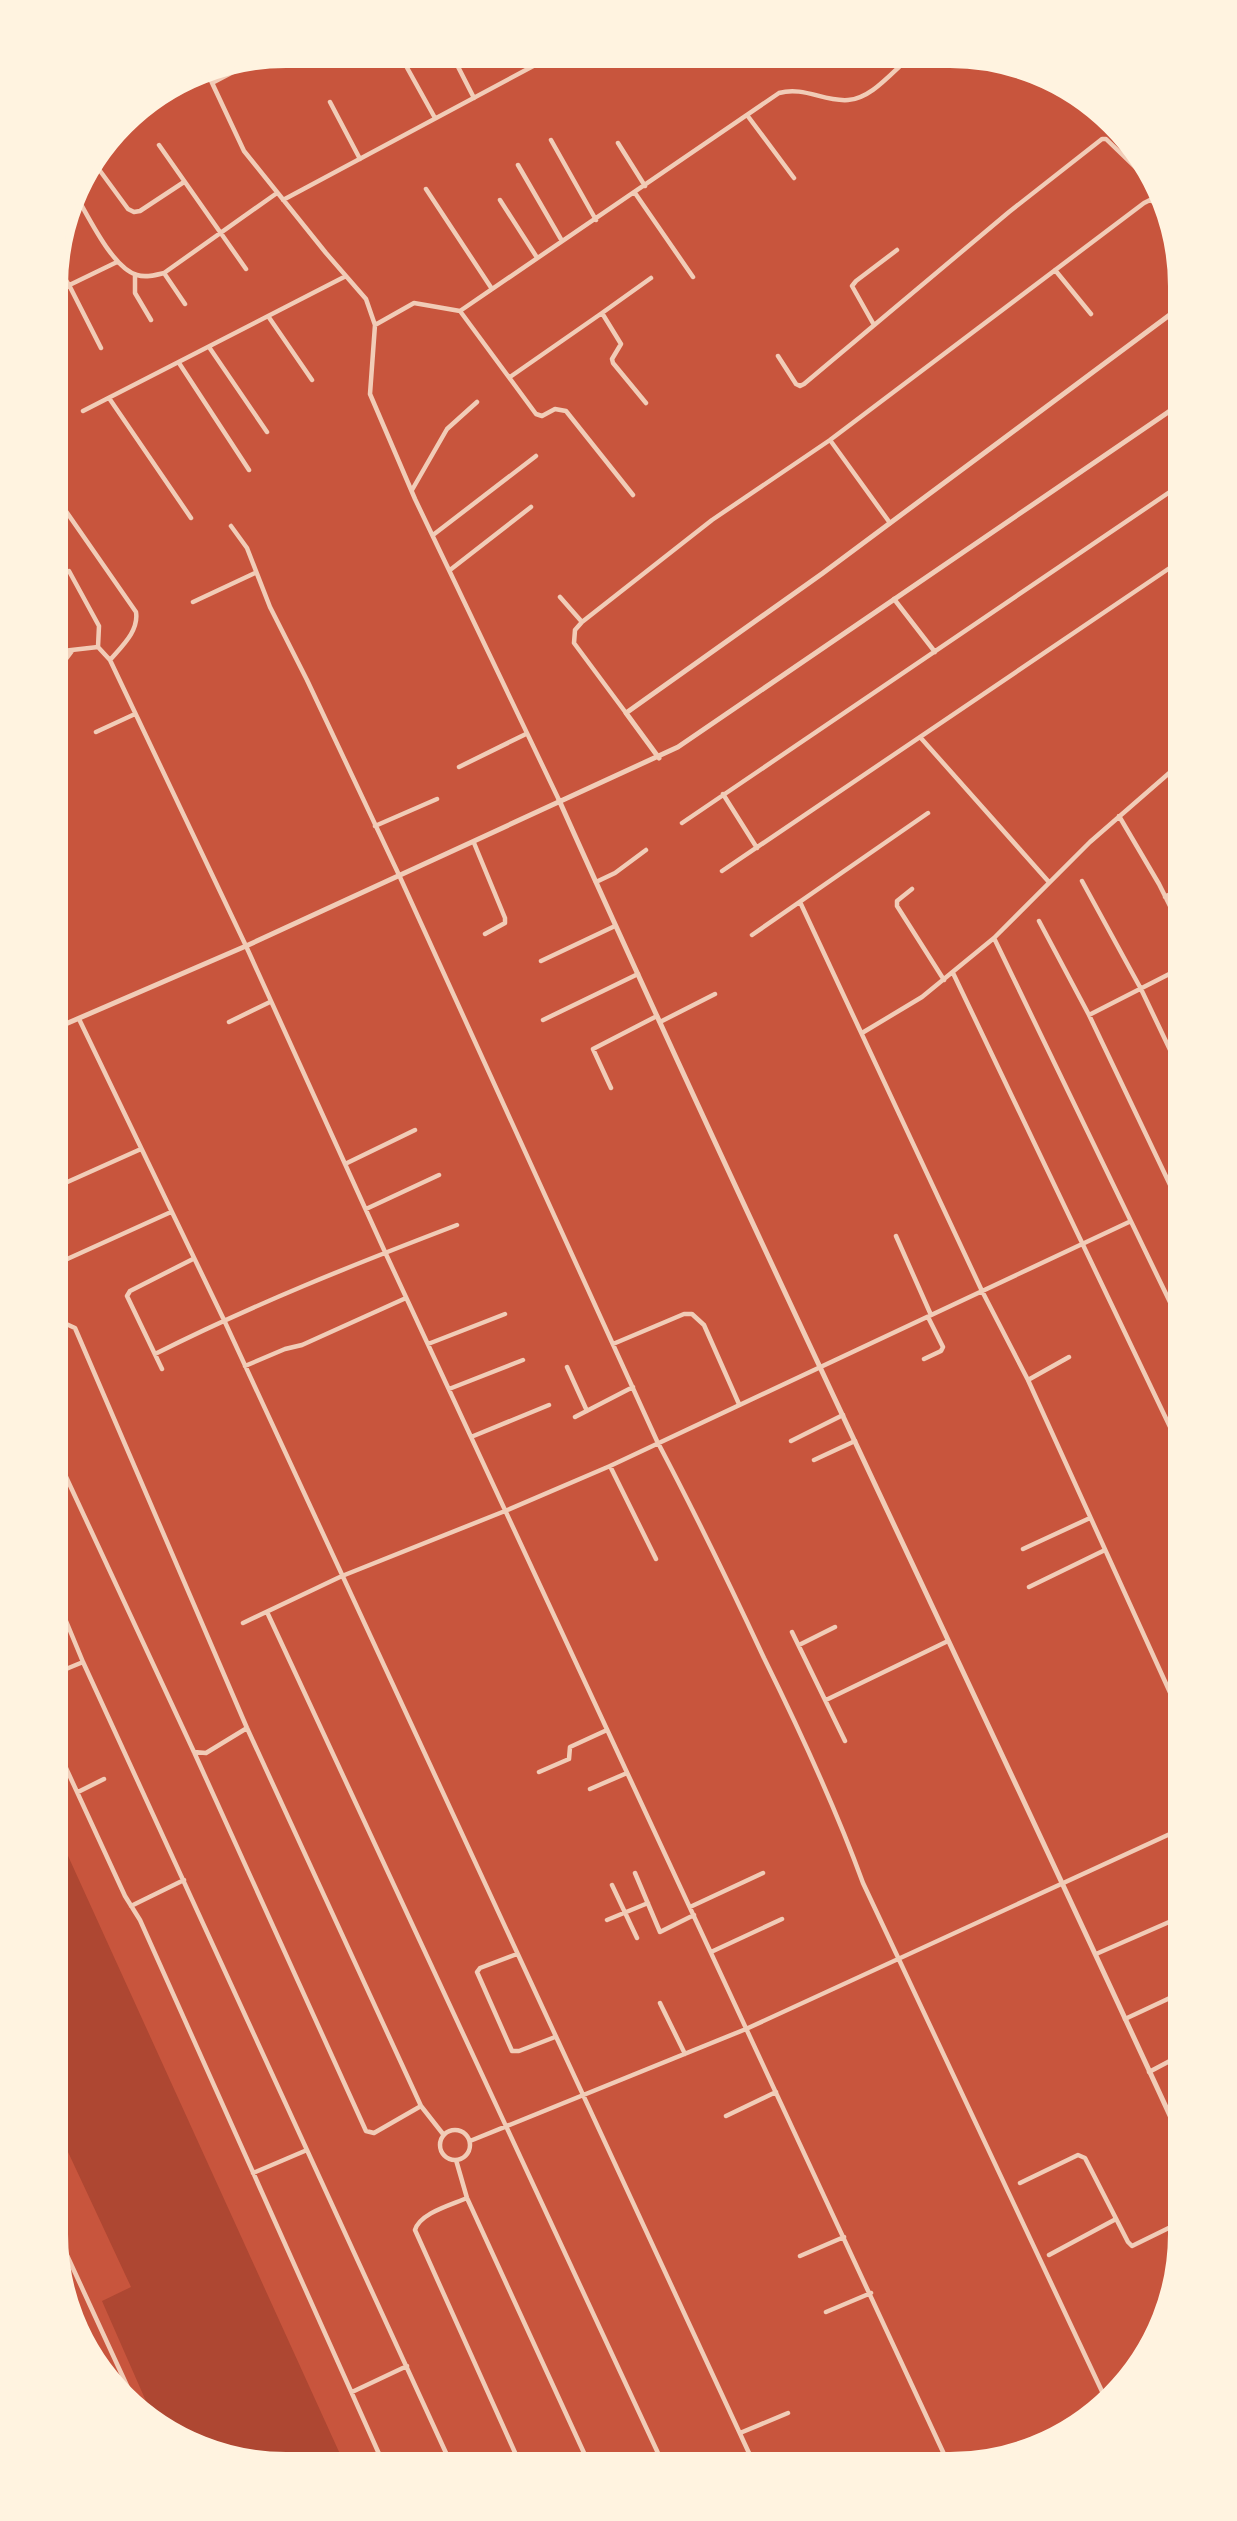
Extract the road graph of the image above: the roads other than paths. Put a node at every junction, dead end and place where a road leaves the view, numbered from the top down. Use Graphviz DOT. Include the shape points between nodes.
graph roads {
  1 [pos="405,64"];
  2 [pos="457,64"];
  3 [pos="537,64"];
  4 [pos="902,64"];
  5 [pos="236,71"];
  6 [pos="210,78"];
  7 [pos="212,83"];
  8 [pos="474,98"];
  9 [pos="330,102"];
  10 [pos="747,115"];
  11 [pos="435,118"];
  12 [pos="551,140"];
  13 [pos="618,143"];
  14 [pos="159,145"];
  15 [pos="360,159"];
  16 [pos="518,165"];
  17 [pos="98,169"];
  18 [pos="1141,172"];
  19 [pos="794,178"];
  20 [pos="184,182"];
  21 [pos="645,186"];
  22 [pos="426,189"];
  23 [pos="278,193"];
  24 [pos="635,193"];
  25 [pos="283,200"];
  26 [pos="500,200"];
  27 [pos="80,203"];
  28 [pos="1157,204"];
  29 [pos="596,220"];
  30 [pos="221,233"];
  31 [pos="562,241"];
  32 [pos="897,250"];
  33 [pos="536,256"];
  34 [pos="117,262"];
  35 [pos="246,269"];
  36 [pos="1055,270"];
  37 [pos="164,273"];
  38 [pos="135,275"];
  39 [pos="346,276"];
  40 [pos="693,277"];
  41 [pos="65,278"];
  42 [pos="651,278"];
  43 [pos="69,285"];
  44 [pos="64,287"];
  45 [pos="492,289"];
  46 [pos="185,304"];
  47 [pos="460,310"];
  48 [pos="602,313"];
  49 [pos="1172,313"];
  50 [pos="1091,314"];
  51 [pos="268,316"];
  52 [pos="151,320"];
  53 [pos="375,325"];
  54 [pos="874,325"];
  55 [pos="209,347"];
  56 [pos="101,348"];
  57 [pos="778,356"];
  58 [pos="179,363"];
  59 [pos="510,377"];
  60 [pos="312,380"];
  61 [pos="108,398"];
  62 [pos="477,402"];
  63 [pos="646,403"];
  64 [pos="1172,409"];
  65 [pos="84,411"];
  66 [pos="267,432"];
  67 [pos="830,440"];
  68 [pos="536,456"];
  69 [pos="249,470"];
  70 [pos="412,490"];
  71 [pos="1172,490"];
  72 [pos="633,495"];
  73 [pos="531,507"];
  74 [pos="64,508"];
  75 [pos="191,518"];
  76 [pos="890,523"];
  77 [pos="231,526"];
  78 [pos="434,535"];
  79 [pos="1172,566"];
  80 [pos="450,570"];
  81 [pos="69,571"];
  82 [pos="255,573"];
  83 [pos="560,597"];
  84 [pos="894,599"];
  85 [pos="192,602"];
  86 [pos="582,622"];
  87 [pos="98,647"];
  88 [pos="64,651"];
  89 [pos="72,651"];
  90 [pos="935,651"];
  91 [pos="110,660"];
  92 [pos="64,662"];
  93 [pos="626,713"];
  94 [pos="135,714"];
  95 [pos="96,732"];
  96 [pos="526,735"];
  97 [pos="920,737"];
  98 [pos="659,758"];
  99 [pos="459,767"];
  100 [pos="1172,770"];
  101 [pos="723,794"];
  102 [pos="437,799"];
  103 [pos="559,800"];
  104 [pos="928,813"];
  105 [pos="1119,816"];
  106 [pos="682,823"];
  107 [pos="375,826"];
  108 [pos="474,843"];
  109 [pos="757,848"];
  110 [pos="646,850"];
  111 [pos="722,871"];
  112 [pos="399,875"];
  113 [pos="1048,881"];
  114 [pos="1082,881"];
  115 [pos="596,882"];
  116 [pos="912,889"];
  117 [pos="1172,893"];
  118 [pos="1166,897"];
  119 [pos="800,902"];
  120 [pos="1172,909"];
  121 [pos="1039,921"];
  122 [pos="615,926"];
  123 [pos="485,934"];
  124 [pos="752,935"];
  125 [pos="994,938"];
  126 [pos="246,946"];
  127 [pos="541,961"];
  128 [pos="953,973"];
  129 [pos="638,974"];
  130 [pos="1172,974"];
  131 [pos="944,980"];
  132 [pos="1141,990"];
  133 [pos="715,994"];
  134 [pos="270,1002"];
  135 [pos="1089,1015"];
  136 [pos="657,1016"];
  137 [pos="79,1019"];
  138 [pos="543,1020"];
  139 [pos="229,1022"];
  140 [pos="660,1022"];
  141 [pos="64,1025"];
  142 [pos="862,1033"];
  143 [pos="1172,1054"];
  144 [pos="611,1088"];
  145 [pos="415,1130"];
  146 [pos="141,1149"];
  147 [pos="345,1164"];
  148 [pos="439,1175"];
  149 [pos="64,1184"];
  150 [pos="1172,1189"];
  151 [pos="366,1209"];
  152 [pos="171,1212"];
  153 [pos="1129,1222"];
  154 [pos="457,1225"];
  155 [pos="896,1236"];
  156 [pos="1082,1244"];
  157 [pos="385,1252"];
  158 [pos="193,1259"];
  159 [pos="64,1260"];
  160 [pos="982,1291"];
  161 [pos="406,1298"];
  162 [pos="1172,1307"];
  163 [pos="505,1314"];
  164 [pos="930,1316"];
  165 [pos="224,1320"];
  166 [pos="64,1323"];
  167 [pos="428,1344"];
  168 [pos="613,1344"];
  169 [pos="155,1354"];
  170 [pos="1069,1357"];
  171 [pos="924,1359"];
  172 [pos="523,1360"];
  173 [pos="245,1366"];
  174 [pos="567,1367"];
  175 [pos="820,1367"];
  176 [pos="162,1369"];
  177 [pos="1028,1380"];
  178 [pos="633,1387"];
  179 [pos="449,1389"];
  180 [pos="739,1404"];
  181 [pos="549,1405"];
  182 [pos="587,1411"];
  183 [pos="843,1415"];
  184 [pos="575,1417"];
  185 [pos="1172,1431"];
  186 [pos="471,1437"];
  187 [pos="657,1441"];
  188 [pos="791,1441"];
  189 [pos="855,1441"];
  190 [pos="814,1460"];
  191 [pos="610,1466"];
  192 [pos="64,1472"];
  193 [pos="505,1511"];
  194 [pos="1090,1518"];
  195 [pos="1023,1549"];
  196 [pos="1105,1550"];
  197 [pos="656,1560"];
  198 [pos="342,1576"];
  199 [pos="1029,1587"];
  200 [pos="267,1612"];
  201 [pos="64,1616"];
  202 [pos="243,1623"];
  203 [pos="836,1627"];
  204 [pos="792,1632"];
  205 [pos="948,1641"];
  206 [pos="798,1646"];
  207 [pos="83,1662"];
  208 [pos="64,1670"];
  209 [pos="1172,1697"];
  210 [pos="826,1700"];
  211 [pos="247,1728"];
  212 [pos="607,1730"];
  213 [pos="845,1741"];
  214 [pos="194,1752"];
  215 [pos="64,1763"];
  216 [pos="539,1772"];
  217 [pos="627,1773"];
  218 [pos="104,1779"];
  219 [pos="590,1789"];
  220 [pos="78,1792"];
  221 [pos="1172,1833"];
  222 [pos="634,1873"];
  223 [pos="763,1873"];
  224 [pos="184,1880"];
  225 [pos="1063,1883"];
  226 [pos="612,1885"];
  227 [pos="648,1903"];
  228 [pos="131,1906"];
  229 [pos="690,1907"];
  230 [pos="625,1913"];
  231 [pos="694,1916"];
  232 [pos="782,1919"];
  233 [pos="607,1920"];
  234 [pos="1172,1921"];
  235 [pos="638,1938"];
  236 [pos="711,1952"];
  237 [pos="517,1954"];
  238 [pos="1096,1954"];
  239 [pos="899,1959"];
  240 [pos="1172,1996"];
  241 [pos="660,2003"];
  242 [pos="1125,2019"];
  243 [pos="746,2029"];
  244 [pos="555,2037"];
  245 [pos="685,2054"];
  246 [pos="1172,2060"];
  247 [pos="1149,2072"];
  248 [pos="776,2092"];
  249 [pos="582,2095"];
  250 [pos="421,2106"];
  251 [pos="726,2116"];
  252 [pos="1172,2121"];
  253 [pos="507,2126"];
  254 [pos="443,2134"];
  255 [pos="470,2141"];
  256 [pos="307,2150"];
  257 [pos="456,2160"];
  258 [pos="253,2173"];
  259 [pos="1020,2183"];
  260 [pos="467,2198"];
  261 [pos="1116,2219"];
  262 [pos="1172,2226"];
  263 [pos="844,2237"];
  264 [pos="65,2251"];
  265 [pos="1049,2255"];
  266 [pos="800,2256"];
  267 [pos="871,2293"];
  268 [pos="826,2312"];
  269 [pos="406,2366"];
  270 [pos="351,2392"];
  271 [pos="131,2393"];
  272 [pos="1104,2396"];
  273 [pos="788,2413"];
  274 [pos="740,2433"];
  275 [pos="380,2456"];
  276 [pos="447,2456"];
  277 [pos="517,2456"];
  278 [pos="585,2456"];
  279 [pos="659,2456"];
  280 [pos="750,2456"];
  281 [pos="945,2456"];
  1 -- 11 [label="street"];
  2 -- 8 [label="street"];
  3 -- 8 [label="street"];
  4 -- 10 [label="street" via="863,96 849,100 790,90"];
  5 -- 7 [label="street"];
  6 -- 7 [label="street"];
  7 -- 23 [label="street" via="244,151"];
  8 -- 11 [label="street"];
  9 -- 15 [label="street"];
  10 -- 19 [label="street"];
  10 -- 21 [label="street"];
  11 -- 15 [label="street"];
  12 -- 29 [label="street"];
  13 -- 21 [label="street"];
  14 -- 20 [label="street"];
  15 -- 25 [label="street"];
  16 -- 31 [label="street"];
  17 -- 20 [label="street" via="134,212"];
  18 -- 54 [label="street" via="1102,139"];
  20 -- 30 [label="street"];
  21 -- 24 [label="street"];
  22 -- 45 [label="street"];
  23 -- 25 [label="street"];
  23 -- 30 [label="street"];
  24 -- 29 [label="street"];
  24 -- 40 [label="street"];
  25 -- 39 [label="street"];
  26 -- 33 [label="street"];
  27 -- 34 [label="street"];
  28 -- 36 [label="street" via="1150,200"];
  29 -- 31 [label="street"];
  30 -- 35 [label="street"];
  30 -- 37 [label="street"];
  31 -- 33 [label="street"];
  32 -- 54 [label="street" via="852,286"];
  33 -- 45 [label="street"];
  34 -- 38 [label="street"];
  34 -- 43 [label="street"];
  36 -- 50 [label="street"];
  36 -- 67 [label="street"];
  37 -- 38 [label="street"];
  37 -- 46 [label="street"];
  38 -- 52 [label="street" via="135,293"];
  39 -- 51 [label="street"];
  39 -- 53 [label="street" via="366,299"];
  41 -- 43 [label="street"];
  42 -- 48 [label="street"];
  43 -- 44 [label="street"];
  43 -- 56 [label="street"];
  45 -- 47 [label="street"];
  47 -- 53 [label="street" via="414,303"];
  47 -- 59 [label="street"];
  48 -- 59 [label="street"];
  48 -- 63 [label="street" via="621,344 612,359"];
  49 -- 76 [label="street"];
  51 -- 55 [label="street"];
  51 -- 60 [label="street"];
  53 -- 70 [label="street" via="370,394"];
  54 -- 57 [label="street" via="800,386"];
  55 -- 58 [label="street"];
  55 -- 66 [label="street"];
  58 -- 61 [label="street"];
  58 -- 69 [label="street"];
  59 -- 72 [label="street" via="539,416 555,409 566,411"];
  61 -- 65 [label="street"];
  61 -- 75 [label="street"];
  62 -- 70 [label="street" via="447,429"];
  64 -- 84 [label="street"];
  67 -- 76 [label="street"];
  67 -- 86 [label="street" via="711,520"];
  68 -- 78 [label="street"];
  70 -- 78 [label="street"];
  71 -- 90 [label="street"];
  73 -- 80 [label="street"];
  74 -- 91 [label="street" via="136,612 138,621 132,633"];
  76 -- 93 [label="street"];
  77 -- 82 [label="street" via="247,548"];
  78 -- 80 [label="street"];
  79 -- 97 [label="street"];
  80 -- 96 [label="street"];
  81 -- 87 [label="street" via="99,626"];
  82 -- 85 [label="street"];
  82 -- 107 [label="street"];
  83 -- 86 [label="street"];
  84 -- 90 [label="street"];
  84 -- 98 [label="street"];
  86 -- 93 [label="street" via="575,630 574,643"];
  87 -- 89 [label="street"];
  87 -- 91 [label="street"];
  88 -- 89 [label="street"];
  89 -- 92 [label="street"];
  90 -- 101 [label="street"];
  91 -- 94 [label="street"];
  93 -- 98 [label="street"];
  94 -- 95 [label="street"];
  94 -- 126 [label="street"];
  96 -- 99 [label="street"];
  96 -- 103 [label="street"];
  97 -- 109 [label="street"];
  97 -- 113 [label="street"];
  98 -- 103 [label="street"];
  100 -- 105 [label="street"];
  101 -- 106 [label="street"];
  101 -- 109 [label="street"];
  102 -- 107 [label="street"];
  103 -- 108 [label="street"];
  103 -- 115 [label="street"];
  104 -- 119 [label="street"];
  105 -- 113 [label="street"];
  105 -- 118 [label="street"];
  107 -- 112 [label="street"];
  108 -- 112 [label="street"];
  108 -- 123 [label="street" via="505,918 505,923"];
  109 -- 111 [label="street"];
  110 -- 115 [label="street"];
  112 -- 126 [label="street"];
  112 -- 168 [label="street"];
  113 -- 125 [label="street"];
  114 -- 132 [label="street"];
  115 -- 122 [label="street"];
  116 -- 131 [label="street" via="897,906"];
  117 -- 118 [label="street"];
  118 -- 120 [label="street"];
  119 -- 124 [label="street"];
  119 -- 142 [label="street"];
  121 -- 135 [label="street"];
  122 -- 127 [label="street"];
  122 -- 129 [label="street"];
  125 -- 128 [label="street"];
  125 -- 153 [label="street"];
  126 -- 134 [label="street"];
  126 -- 137 [label="street"];
  128 -- 131 [label="street"];
  128 -- 156 [label="street"];
  129 -- 136 [label="street"];
  129 -- 138 [label="street"];
  130 -- 132 [label="street"];
  131 -- 142 [label="street"];
  132 -- 135 [label="street"];
  132 -- 143 [label="street"];
  133 -- 140 [label="street"];
  134 -- 139 [label="street"];
  134 -- 147 [label="street"];
  135 -- 150 [label="street"];
  136 -- 140 [label="street"];
  136 -- 144 [label="street" via="593,1049"];
  137 -- 141 [label="street"];
  137 -- 146 [label="street"];
  140 -- 175 [label="street"];
  142 -- 160 [label="street"];
  145 -- 147 [label="street"];
  146 -- 149 [label="street"];
  146 -- 152 [label="street"];
  147 -- 151 [label="street"];
  148 -- 151 [label="street"];
  151 -- 157 [label="street"];
  152 -- 158 [label="street"];
  152 -- 159 [label="street"];
  153 -- 156 [label="street"];
  153 -- 162 [label="street"];
  154 -- 157 [label="street"];
  155 -- 164 [label="street"];
  156 -- 160 [label="street"];
  156 -- 185 [label="street"];
  157 -- 161 [label="street"];
  157 -- 165 [label="street"];
  158 -- 165 [label="street"];
  158 -- 169 [label="street" via="127,1296"];
  160 -- 164 [label="street"];
  160 -- 177 [label="street"];
  161 -- 167 [label="street"];
  161 -- 173 [label="street"];
  163 -- 167 [label="street"];
  164 -- 171 [label="street" via="943,1347"];
  164 -- 175 [label="street"];
  165 -- 169 [label="street"];
  165 -- 173 [label="street"];
  166 -- 211 [label="street" via="75,1328"];
  167 -- 179 [label="street"];
  168 -- 178 [label="street"];
  168 -- 180 [label="street" via="692,1314 704,1325"];
  169 -- 176 [label="street"];
  170 -- 177 [label="street"];
  172 -- 179 [label="street"];
  173 -- 198 [label="street"];
  174 -- 182 [label="street"];
  175 -- 180 [label="street"];
  175 -- 183 [label="street"];
  177 -- 194 [label="street"];
  178 -- 182 [label="street"];
  178 -- 187 [label="street"];
  179 -- 186 [label="street"];
  180 -- 187 [label="street"];
  181 -- 186 [label="street"];
  182 -- 184 [label="street"];
  183 -- 188 [label="street"];
  183 -- 189 [label="street"];
  186 -- 193 [label="street"];
  187 -- 191 [label="street"];
  187 -- 239 [label="street" via="791,1713"];
  189 -- 190 [label="street"];
  189 -- 205 [label="street"];
  191 -- 193 [label="street"];
  191 -- 197 [label="street"];
  192 -- 214 [label="street"];
  193 -- 198 [label="street"];
  193 -- 212 [label="street"];
  194 -- 195 [label="street"];
  194 -- 196 [label="street"];
  196 -- 199 [label="street"];
  196 -- 209 [label="street"];
  198 -- 200 [label="street"];
  198 -- 237 [label="street"];
  200 -- 202 [label="street"];
  200 -- 253 [label="street"];
  201 -- 207 [label="street"];
  203 -- 206 [label="street"];
  204 -- 206 [label="street"];
  205 -- 210 [label="street"];
  205 -- 225 [label="street"];
  206 -- 210 [label="street"];
  207 -- 208 [label="street"];
  207 -- 224 [label="street"];
  210 -- 213 [label="street"];
  211 -- 214 [label="street" via="206,1753"];
  211 -- 250 [label="street"];
  212 -- 216 [label="street" via="570,1747 569,1759"];
  212 -- 217 [label="street"];
  214 -- 250 [label="street" via="366,2131 374,2133"];
  215 -- 220 [label="street"];
  217 -- 219 [label="street"];
  217 -- 229 [label="street"];
  218 -- 220 [label="street"];
  220 -- 228 [label="street"];
  221 -- 225 [label="street"];
  222 -- 227 [label="street"];
  223 -- 229 [label="street"];
  224 -- 228 [label="street"];
  224 -- 256 [label="street"];
  225 -- 238 [label="street"];
  225 -- 239 [label="street"];
  226 -- 230 [label="street"];
  227 -- 230 [label="street"];
  227 -- 231 [label="street" via="660,1932"];
  228 -- 258 [label="street"];
  229 -- 231 [label="street"];
  230 -- 233 [label="street"];
  230 -- 235 [label="street"];
  231 -- 236 [label="street"];
  232 -- 236 [label="street"];
  234 -- 238 [label="street"];
  236 -- 243 [label="street"];
  237 -- 244 [label="street"];
  237 -- 244 [label="street" via="477,1972 512,2051"];
  238 -- 242 [label="street"];
  239 -- 243 [label="street"];
  239 -- 272 [label="street"];
  240 -- 242 [label="street"];
  241 -- 245 [label="street"];
  242 -- 247 [label="street"];
  243 -- 245 [label="street"];
  243 -- 248 [label="street"];
  244 -- 249 [label="street"];
  245 -- 249 [label="street"];
  246 -- 247 [label="street"];
  247 -- 252 [label="street"];
  248 -- 251 [label="street"];
  248 -- 263 [label="street"];
  249 -- 253 [label="street"];
  249 -- 274 [label="street"];
  250 -- 254 [label="street"];
  253 -- 255 [label="street"];
  253 -- 279 [label="street"];
  254 -- 255 [label="street" via="459,2130"];
  254 -- 257 [label="street" via="441,2151"];
  255 -- 257 [label="street" via="469,2152"];
  256 -- 258 [label="street"];
  256 -- 269 [label="street"];
  257 -- 260 [label="street"];
  258 -- 270 [label="street"];
  259 -- 261 [label="street" via="1078,2156 1085,2158"];
  260 -- 277 [label="street" via="423,2218 415,2230"];
  260 -- 278 [label="street"];
  261 -- 262 [label="street" via="1132,2246"];
  261 -- 265 [label="street"];
  263 -- 266 [label="street"];
  263 -- 267 [label="street"];
  264 -- 271 [label="street"];
  267 -- 268 [label="street"];
  267 -- 281 [label="street"];
  269 -- 270 [label="street"];
  269 -- 276 [label="street"];
  270 -- 275 [label="street"];
  273 -- 274 [label="street"];
  274 -- 280 [label="street"];
}
